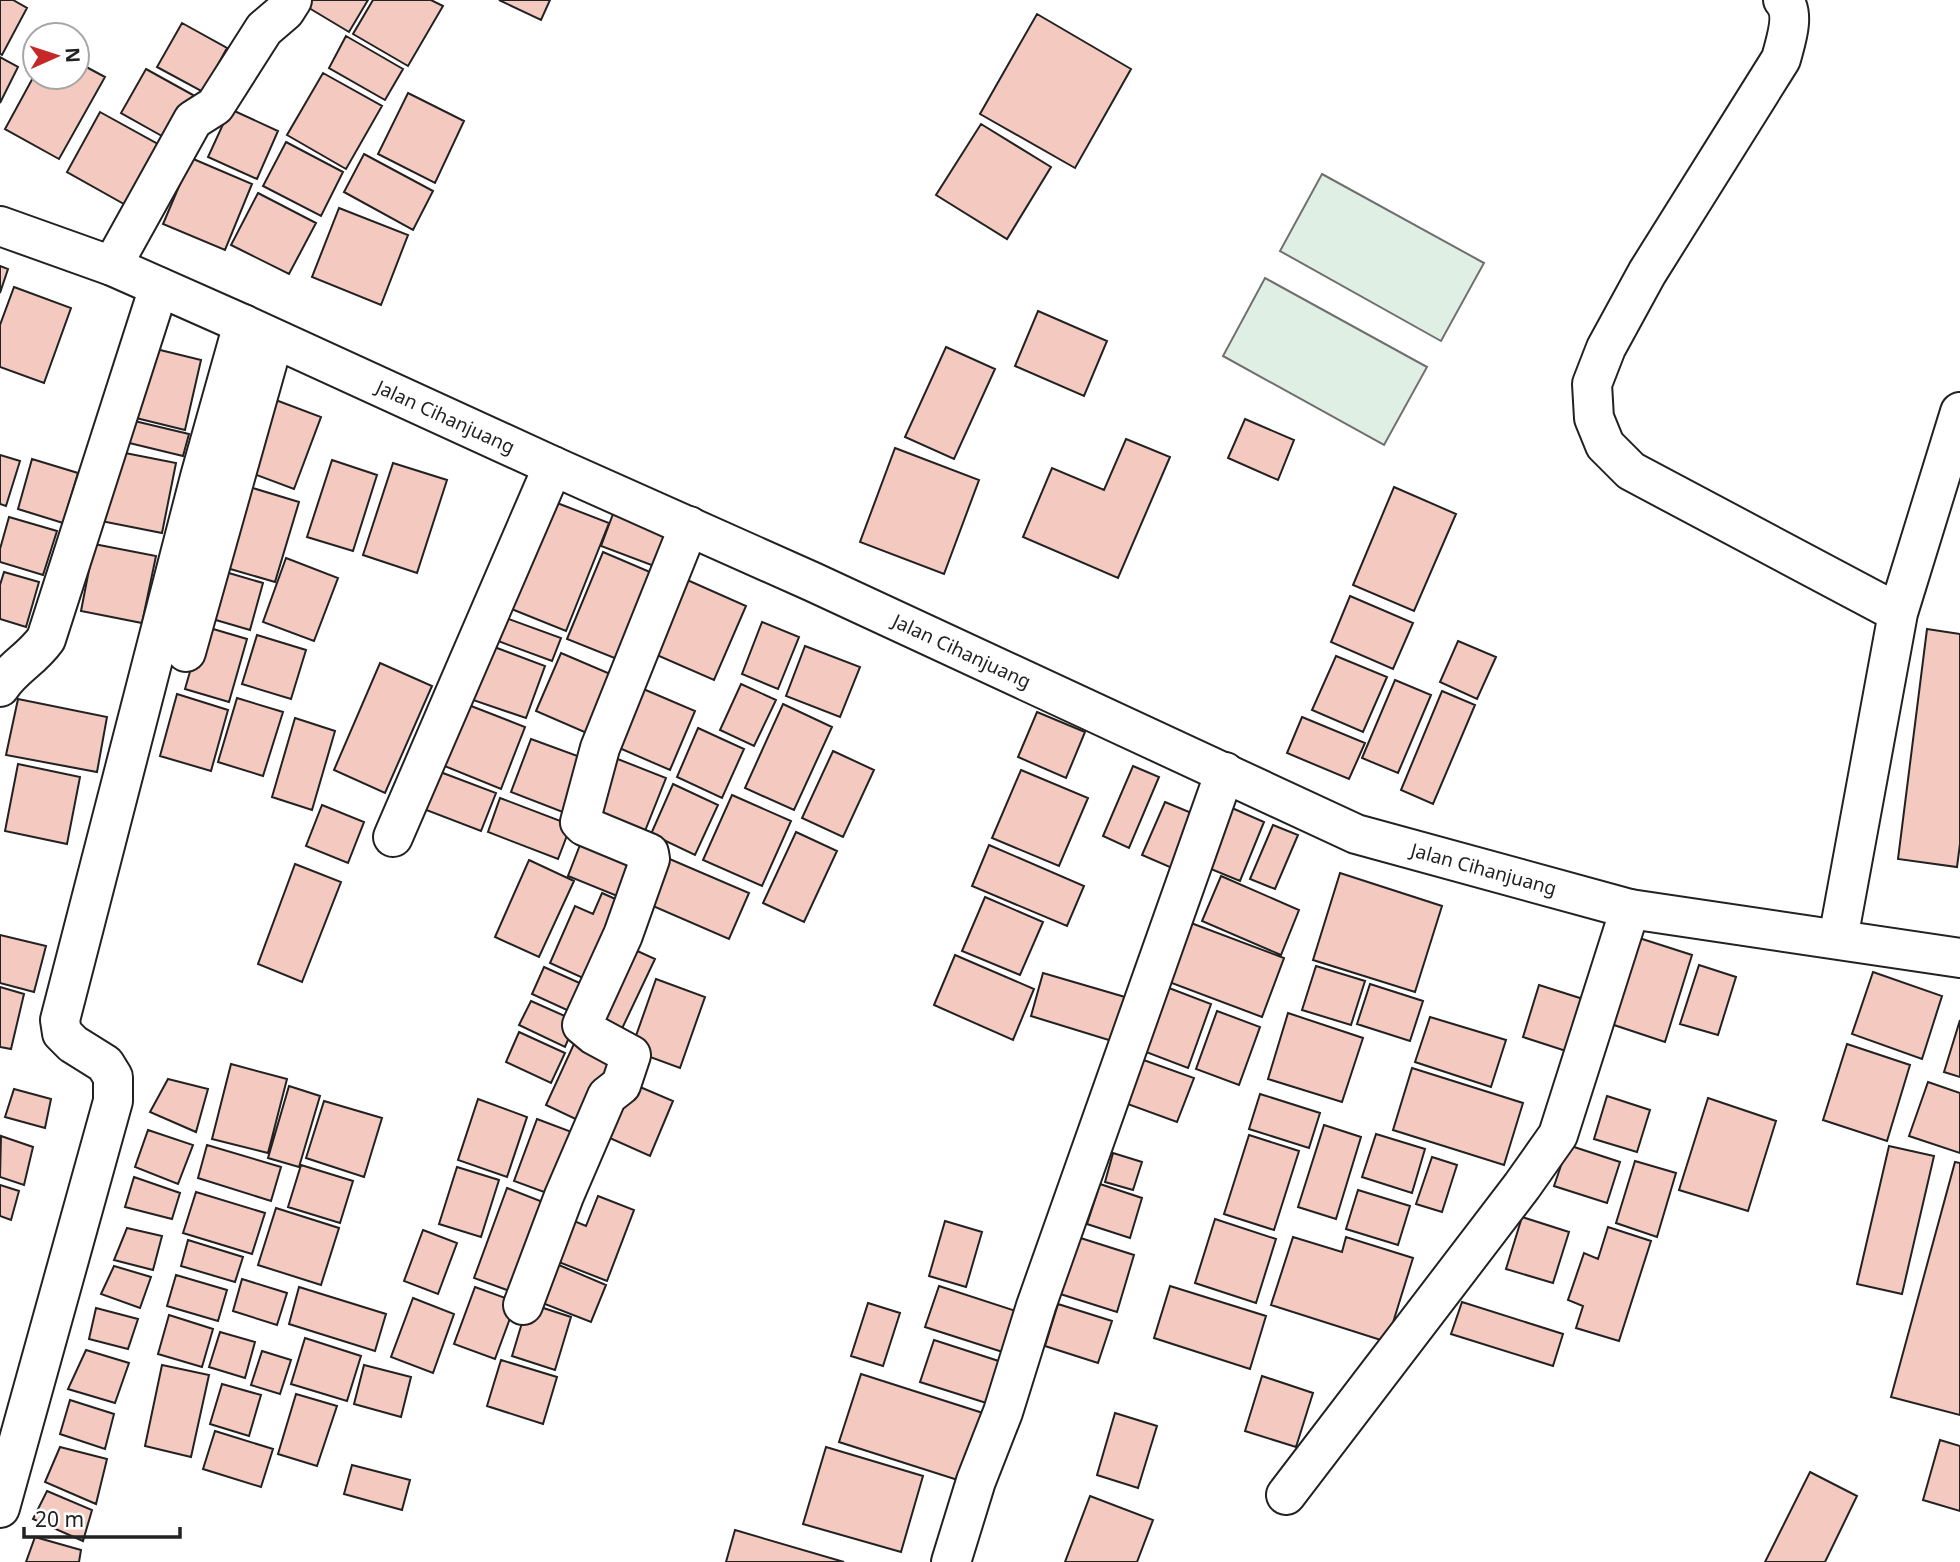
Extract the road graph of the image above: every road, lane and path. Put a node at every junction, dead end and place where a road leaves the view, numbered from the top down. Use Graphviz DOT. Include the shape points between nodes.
graph roads {
  1 [pos="292,0"];
  2 [pos="1783,0"];
  3 [pos="0,226"];
  4 [pos="112,266"];
  5 [pos="159,287"];
  6 [pos="258,331"];
  7 [pos="1960,412"];
  8 [pos="553,466"];
  9 [pos="689,526"];
  10 [pos="1898,614"];
  11 [pos="186,652"];
  12 [pos="0,687"];
  13 [pos="1225,772"];
  14 [pos="393,837"];
  15 [pos="1630,909"];
  16 [pos="1838,939"];
  17 [pos="1960,958"];
  18 [pos="523,1305"];
  19 [pos="1286,1495"];
  20 [pos="0,1508"];
  21 [pos="951,1562"];
  1 -- 4 [label="street" via="264,29 215,106 193,120"];
  2 -- 10 [label="street" via="1788,5 1789,31 1781,59 1647,273 1606,348 1592,384 1594,418 1605,444 1631,471"];
  3 -- 4 [label="street, Jalan Cihanjuang"];
  4 -- 5 [label="street, Jalan Cihanjuang"];
  5 -- 6 [label="street, Jalan Cihanjuang"];
  5 -- 12 [label="street" via="46,639"];
  6 -- 8 [label="street, Jalan Cihanjuang"];
  6 -- 11 [label="street"];
  6 -- 20 [label="street" via="200,477 60,1020 62,1033 73,1044 105,1064 113,1077 113,1101"];
  7 -- 10 [label="street"];
  8 -- 9 [label="street, Jalan Cihanjuang"];
  8 -- 14 [label="street"];
  9 -- 13 [label="street, Jalan Cihanjuang"];
  9 -- 18 [label="street" via="600,748 580,822 649,853 623,935 582,1025 631,1055 621,1085 607,1096 601,1109"];
  10 -- 16 [label="street"];
  13 -- 15 [label="street, Jalan Cihanjuang" via="1356,834"];
  13 -- 21 [label="street" via="1036,1306"];
  15 -- 16 [label="street, Jalan Cihanjuang"];
  15 -- 19 [label="street" via="1558,1135"];
  16 -- 17 [label="street, Jalan Cihanjuang"];
}
